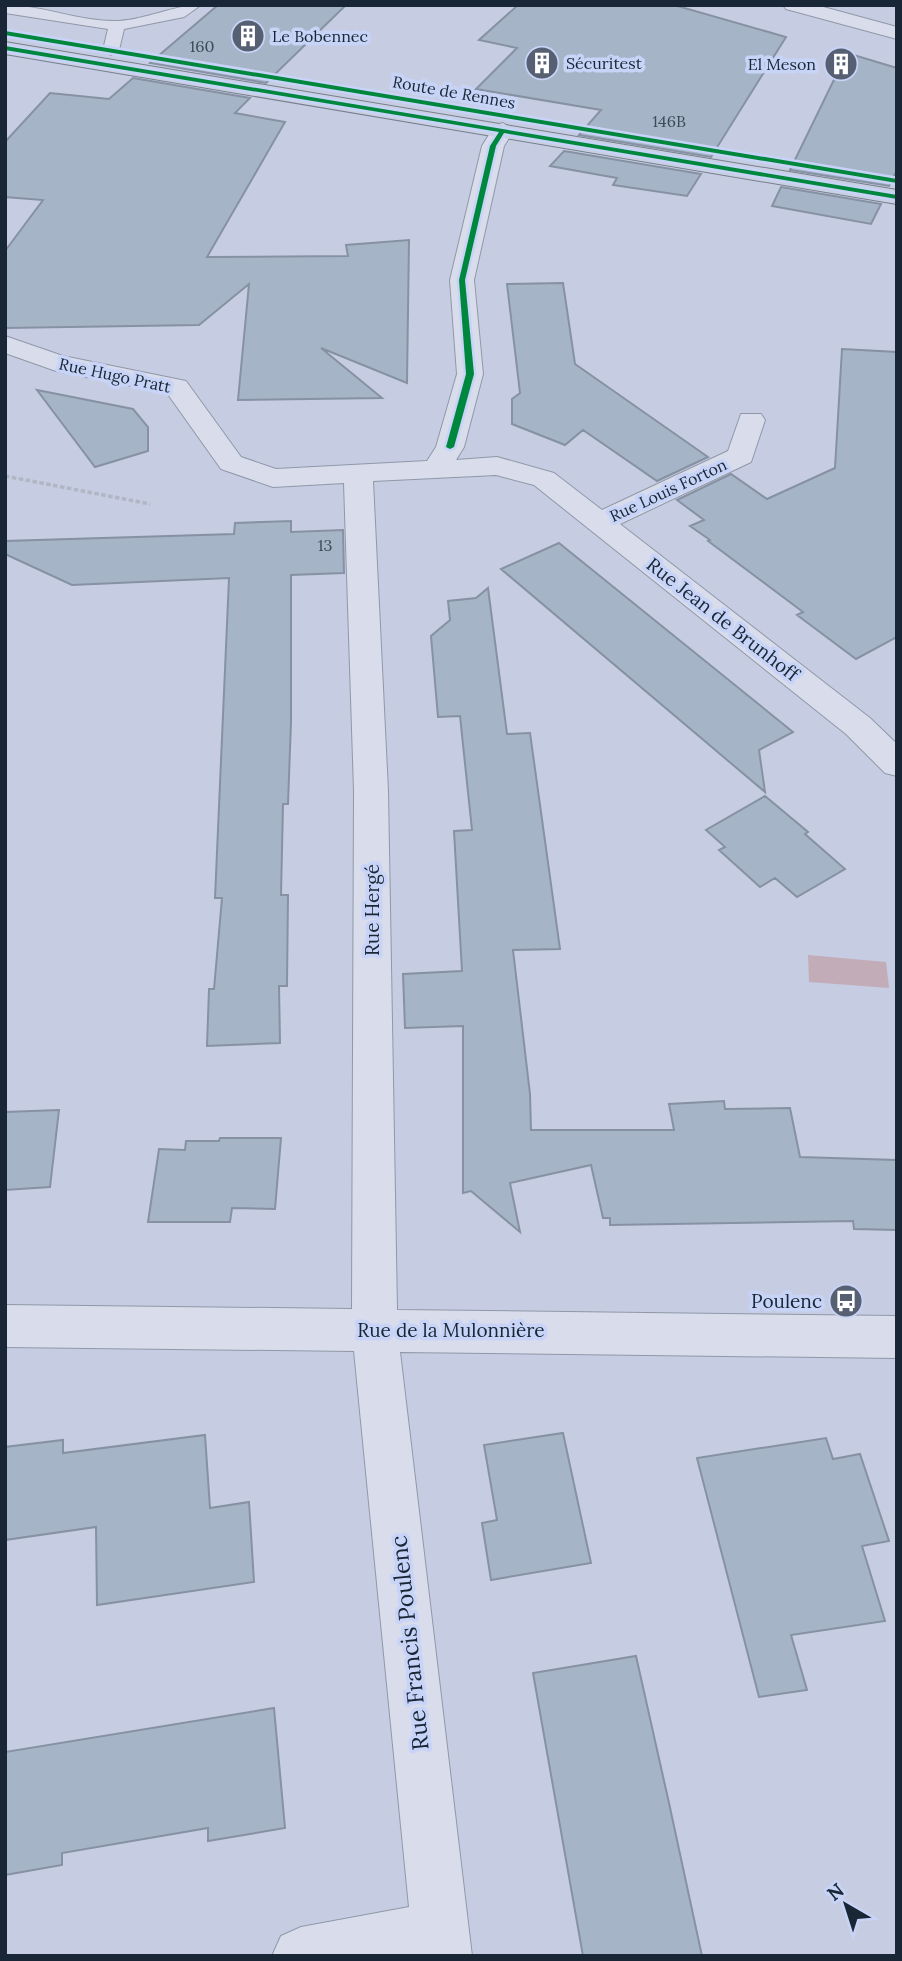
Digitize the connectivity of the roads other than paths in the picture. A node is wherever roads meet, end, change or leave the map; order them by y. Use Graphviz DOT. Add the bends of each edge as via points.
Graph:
graph roads {
  1 [pos="85,5"];
  2 [pos="194,5"];
  3 [pos="793,5"];
  4 [pos="5,8"];
  5 [pos="74,19"];
  6 [pos="117,26"];
  7 [pos="5,33"];
  8 [pos="897,33"];
  9 [pos="5,48"];
  10 [pos="111,50"];
  11 [pos="503,130"];
  12 [pos="897,181"];
  13 [pos="897,197"];
  14 [pos="5,344"];
  15 [pos="751,420"];
  16 [pos="443,458"];
  17 [pos="358,482"];
  18 [pos="599,522"];
  19 [pos="897,764"];
  20 [pos="5,1326"];
  21 [pos="375,1330"];
  22 [pos="897,1337"];
  23 [pos="442,1943"];
  24 [pos="301,1956"];
  1 -- 5 [label="lane"];
  2 -- 6 [label="lane" via="179,14"];
  3 -- 8 [label="street"];
  4 -- 5 [label="lane"];
  5 -- 6 [label="lane"];
  6 -- 10 [label="lane"];
  7 -- 10 [label="main road, Route de Rennes"];
  9 -- 11 [label="main road, Route de Rennes"];
  10 -- 12 [label="main road, Route de Rennes"];
  11 -- 13 [label="main road, Route de Rennes"];
  11 -- 16 [label="street" via="493,146 462,279 470,374"];
  14 -- 17 [label="street, Rue Hugo Pratt" via="57,363 176,387 231,463 273,478"];
  15 -- 18 [label="street, Rue Louis Forton" via="741,456"];
  16 -- 17 [label="street"];
  16 -- 18 [label="street, Rue Jean de Brunhoff" via="544,479"];
  17 -- 21 [label="street, Rue Hergé" via="371,791"];
  18 -- 19 [label="street, Rue Jean de Brunhoff" via="858,726"];
  20 -- 21 [label="street, Rue de la Mulonnière"];
  21 -- 22 [label="street, Rue de la Mulonnière"];
  21 -- 23 [label="street, Rue Francis Poulenc"];
  23 -- 24 [label="street"];
}
